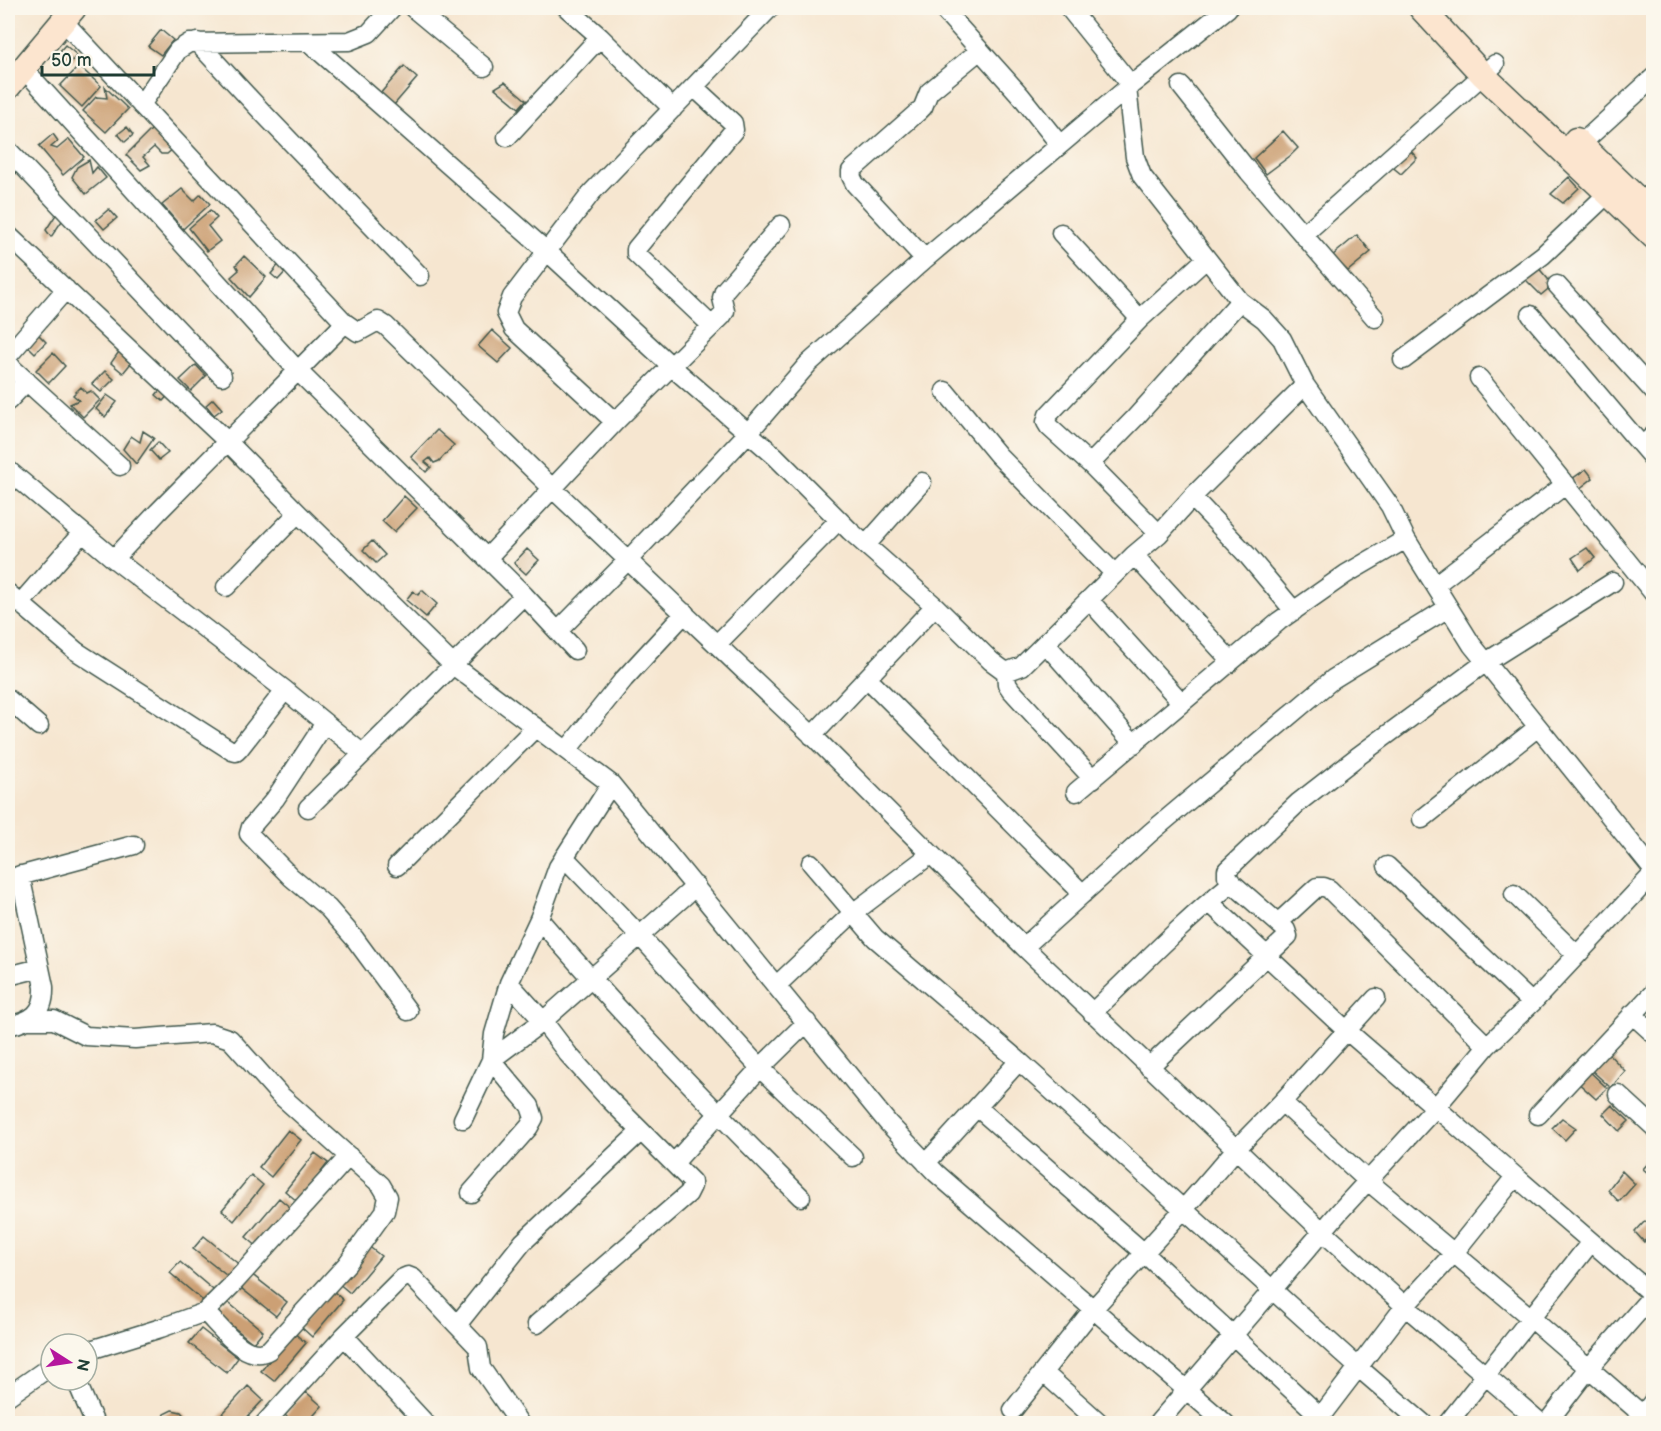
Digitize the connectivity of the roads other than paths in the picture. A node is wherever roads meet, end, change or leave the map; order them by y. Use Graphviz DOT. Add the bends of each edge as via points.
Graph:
graph roads {
  1 [pos="392,8"];
  2 [pos="413,8"];
  3 [pos="567,8"];
  4 [pos="770,8"];
  5 [pos="942,8"];
  6 [pos="1069,8"];
  7 [pos="1228,8"];
  8 [pos="1421,8"];
  9 [pos="1442,8"];
  10 [pos="67,13"];
  11 [pos="600,37"];
  12 [pos="197,42"];
  13 [pos="310,43"];
  14 [pos="979,51"];
  15 [pos="484,67"];
  16 [pos="24,69"];
  17 [pos="1489,69"];
  18 [pos="1653,77"];
  19 [pos="1181,86"];
  20 [pos="8,87"];
  21 [pos="694,87"];
  22 [pos="1129,87"];
  23 [pos="141,105"];
  24 [pos="673,110"];
  25 [pos="507,137"];
  26 [pos="1581,144"];
  27 [pos="1060,146"];
  28 [pos="8,150"];
  29 [pos="1614,188"];
  30 [pos="1649,218"];
  31 [pos="782,225"];
  32 [pos="1061,233"];
  33 [pos="8,235"];
  34 [pos="1302,235"];
  35 [pos="546,251"];
  36 [pos="926,259"];
  37 [pos="1206,259"];
  38 [pos="420,276"];
  39 [pos="1557,285"];
  40 [pos="66,289"];
  41 [pos="1240,301"];
  42 [pos="1532,315"];
  43 [pos="1375,318"];
  44 [pos="1140,319"];
  45 [pos="345,323"];
  46 [pos="712,326"];
  47 [pos="8,356"];
  48 [pos="1403,360"];
  49 [pos="8,362"];
  50 [pos="670,365"];
  51 [pos="298,371"];
  52 [pos="222,376"];
  53 [pos="1479,378"];
  54 [pos="27,381"];
  55 [pos="1305,385"];
  56 [pos="945,391"];
  57 [pos="1653,392"];
  58 [pos="8,401"];
  59 [pos="615,422"];
  60 [pos="748,432"];
  61 [pos="228,442"];
  62 [pos="1650,447"];
  63 [pos="1090,464"];
  64 [pos="120,466"];
  65 [pos="8,470"];
  66 [pos="922,482"];
  67 [pos="1566,484"];
  68 [pos="553,489"];
  69 [pos="1192,497"];
  70 [pos="298,513"];
  71 [pos="840,520"];
  72 [pos="82,533"];
  73 [pos="1159,534"];
  74 [pos="1406,539"];
  75 [pos="866,545"];
  76 [pos="1134,555"];
  77 [pos="487,558"];
  78 [pos="114,559"];
  79 [pos="629,560"];
  80 [pos="1114,574"];
  81 [pos="1613,582"];
  82 [pos="1435,585"];
  83 [pos="226,587"];
  84 [pos="1653,594"];
  85 [pos="524,595"];
  86 [pos="12,600"];
  87 [pos="1089,600"];
  88 [pos="935,606"];
  89 [pos="1448,608"];
  90 [pos="1294,611"];
  91 [pos="685,613"];
  92 [pos="558,631"];
  93 [pos="1045,643"];
  94 [pos="717,644"];
  95 [pos="575,650"];
  96 [pos="1231,661"];
  97 [pos="1486,662"];
  98 [pos="453,664"];
  99 [pos="1006,672"];
  100 [pos="867,678"];
  101 [pos="285,690"];
  102 [pos="8,699"];
  103 [pos="1182,703"];
  104 [pos="325,723"];
  105 [pos="39,726"];
  106 [pos="536,727"];
  107 [pos="1538,728"];
  108 [pos="812,736"];
  109 [pos="1134,744"];
  110 [pos="567,750"];
  111 [pos="363,754"];
  112 [pos="1093,779"];
  113 [pos="611,784"];
  114 [pos="1076,792"];
  115 [pos="308,808"];
  116 [pos="1422,819"];
  117 [pos="134,845"];
  118 [pos="931,854"];
  119 [pos="564,856"];
  120 [pos="811,863"];
  121 [pos="397,866"];
  122 [pos="1387,866"];
  123 [pos="1653,872"];
  124 [pos="14,877"];
  125 [pos="1232,883"];
  126 [pos="696,886"];
  127 [pos="1083,894"];
  128 [pos="1514,894"];
  129 [pos="1209,902"];
  130 [pos="853,913"];
  131 [pos="539,919"];
  132 [pos="1278,923"];
  133 [pos="640,936"];
  134 [pos="1024,946"];
  135 [pos="1577,955"];
  136 [pos="1268,956"];
  137 [pos="39,968"];
  138 [pos="8,976"];
  139 [pos="589,978"];
  140 [pos="509,983"];
  141 [pos="777,985"];
  142 [pos="1653,992"];
  143 [pos="1376,998"];
  144 [pos="1532,1003"];
  145 [pos="408,1011"];
  146 [pos="1092,1013"];
  147 [pos="1632,1014"];
  148 [pos="30,1020"];
  149 [pos="543,1021"];
  150 [pos="807,1022"];
  151 [pos="8,1026"];
  152 [pos="1346,1030"];
  153 [pos="1653,1034"];
  154 [pos="1487,1046"];
  155 [pos="491,1060"];
  156 [pos="1019,1061"];
  157 [pos="1149,1067"];
  158 [pos="760,1068"];
  159 [pos="1618,1094"];
  160 [pos="1282,1102"];
  161 [pos="977,1107"];
  162 [pos="1436,1107"];
  163 [pos="718,1114"];
  164 [pos="1538,1115"];
  165 [pos="463,1119"];
  166 [pos="1653,1126"];
  167 [pos="640,1132"];
  168 [pos="1236,1149"];
  169 [pos="349,1156"];
  170 [pos="853,1157"];
  171 [pos="674,1163"];
  172 [pos="926,1163"];
  173 [pos="1515,1177"];
  174 [pos="1368,1181"];
  175 [pos="471,1193"];
  176 [pos="801,1197"];
  177 [pos="1183,1210"];
  178 [pos="1323,1232"];
  179 [pos="1591,1242"];
  180 [pos="1143,1252"];
  181 [pos="1453,1254"];
  182 [pos="1272,1290"];
  183 [pos="1653,1295"];
  184 [pos="1405,1306"];
  185 [pos="1093,1309"];
  186 [pos="205,1311"];
  187 [pos="1531,1318"];
  188 [pos="537,1324"];
  189 [pos="457,1325"];
  190 [pos="1233,1335"];
  191 [pos="344,1336"];
  192 [pos="99,1347"];
  193 [pos="1359,1368"];
  194 [pos="1589,1368"];
  195 [pos="1043,1372"];
  196 [pos="39,1374"];
  197 [pos="1486,1375"];
  198 [pos="1186,1389"];
  199 [pos="81,1392"];
  200 [pos="8,1396"];
  201 [pos="1653,1400"];
  202 [pos="1013,1410"];
  203 [pos="1318,1420"];
  204 [pos="1643,1421"];
  205 [pos="95,1424"];
  206 [pos="264,1424"];
  207 [pos="426,1424"];
  208 [pos="520,1424"];
  209 [pos="1101,1424"];
  210 [pos="1157,1424"];
  211 [pos="1226,1424"];
  212 [pos="1424,1424"];
  213 [pos="1448,1424"];
  214 [pos="1544,1424"];
  1 -- 13 [label="street" via="361,38"];
  2 -- 15 [label="street"];
  3 -- 11 [label="street"];
  4 -- 21 [label="street"];
  5 -- 14 [label="street"];
  6 -- 22 [label="street"];
  7 -- 22 [label="street"];
  8 -- 17 [label="street"];
  9 -- 17 [label="street"];
  10 -- 16 [label="street"];
  10 -- 23 [label="street"];
  11 -- 24 [label="street"];
  11 -- 25 [label="street"];
  12 -- 13 [label="street"];
  12 -- 23 [label="street" via="178,50"];
  12 -- 38 [label="street"];
  13 -- 35 [label="street"];
  14 -- 27 [label="street"];
  14 -- 36 [label="street" via="928,92 923,107 851,171 855,184"];
  16 -- 20 [label="street"];
  16 -- 51 [label="street"];
  17 -- 26 [label="street"];
  17 -- 29 [label="street" via="1570,156"];
  17 -- 34 [label="street"];
  18 -- 26 [label="street"];
  19 -- 34 [label="street"];
  21 -- 24 [label="street"];
  21 -- 46 [label="street" via="730,120 734,130 636,249 636,254"];
  22 -- 27 [label="street"];
  22 -- 37 [label="street" via="1138,169"];
  23 -- 45 [label="street"];
  24 -- 35 [label="street" via="592,192"];
  26 -- 29 [label="street"];
  27 -- 36 [label="street"];
  28 -- 52 [label="street"];
  29 -- 30 [label="street"];
  29 -- 48 [label="street" via="1543,255"];
  31 -- 46 [label="street" via="724,291 725,311"];
  32 -- 44 [label="street"];
  33 -- 40 [label="street"];
  34 -- 43 [label="street"];
  35 -- 50 [label="street"];
  35 -- 59 [label="street" via="512,297 506,313 508,321"];
  36 -- 60 [label="street" via="808,364"];
  37 -- 41 [label="street"];
  37 -- 44 [label="street"];
  39 -- 57 [label="street"];
  40 -- 47 [label="street"];
  40 -- 61 [label="street"];
  41 -- 55 [label="street" via="1273,328"];
  41 -- 63 [label="street"];
  42 -- 62 [label="street"];
  44 -- 63 [label="street" via="1047,418 1049,427"];
  45 -- 51 [label="street"];
  45 -- 68 [label="street" via="358,332 374,322 382,323"];
  46 -- 50 [label="street"];
  49 -- 54 [label="street"];
  50 -- 59 [label="street"];
  50 -- 60 [label="street"];
  51 -- 61 [label="street"];
  51 -- 77 [label="street"];
  53 -- 67 [label="street"];
  54 -- 58 [label="street"];
  54 -- 64 [label="street"];
  55 -- 69 [label="street"];
  55 -- 74 [label="street" via="1390,506"];
  56 -- 80 [label="street" via="998,455"];
  59 -- 68 [label="street"];
  60 -- 71 [label="street"];
  60 -- 79 [label="street"];
  61 -- 70 [label="street"];
  61 -- 78 [label="street"];
  63 -- 73 [label="street"];
  65 -- 72 [label="street"];
  66 -- 75 [label="street"];
  67 -- 82 [label="street"];
  67 -- 84 [label="street"];
  68 -- 77 [label="street"];
  68 -- 79 [label="street"];
  69 -- 73 [label="street"];
  69 -- 90 [label="street"];
  70 -- 83 [label="street"];
  70 -- 98 [label="street"];
  71 -- 75 [label="street"];
  71 -- 94 [label="street"];
  72 -- 78 [label="street"];
  72 -- 86 [label="street"];
  73 -- 76 [label="street"];
  74 -- 82 [label="street"];
  74 -- 90 [label="street" via="1346,574"];
  75 -- 88 [label="street"];
  76 -- 80 [label="street"];
  76 -- 96 [label="street"];
  77 -- 85 [label="street"];
  78 -- 101 [label="street"];
  79 -- 91 [label="street"];
  79 -- 92 [label="street"];
  80 -- 87 [label="street"];
  81 -- 97 [label="street"];
  82 -- 89 [label="street"];
  85 -- 92 [label="street"];
  85 -- 98 [label="street"];
  86 -- 101 [label="street" via="76,651 232,751 239,749"];
  87 -- 93 [label="street"];
  87 -- 103 [label="street"];
  88 -- 99 [label="street"];
  88 -- 100 [label="street"];
  89 -- 97 [label="street"];
  89 -- 127 [label="street" via="1333,680"];
  90 -- 96 [label="street"];
  91 -- 94 [label="street"];
  91 -- 110 [label="street" via="624,679"];
  92 -- 95 [label="street"];
  93 -- 99 [label="street" via="1022,666"];
  93 -- 109 [label="street"];
  94 -- 108 [label="street"];
  96 -- 103 [label="street"];
  97 -- 107 [label="street"];
  97 -- 125 [label="street" via="1299,802 1227,870"];
  98 -- 106 [label="street"];
  98 -- 111 [label="street"];
  99 -- 112 [label="street" via="1011,690"];
  100 -- 108 [label="street"];
  100 -- 127 [label="street"];
  101 -- 104 [label="street"];
  102 -- 105 [label="street"];
  103 -- 109 [label="street"];
  104 -- 111 [label="street"];
  104 -- 145 [label="street" via="249,834 333,914"];
  106 -- 110 [label="street"];
  106 -- 121 [label="street"];
  107 -- 116 [label="street"];
  107 -- 123 [label="street"];
  108 -- 118 [label="street"];
  109 -- 112 [label="street"];
  110 -- 113 [label="street"];
  111 -- 115 [label="street"];
  112 -- 114 [label="street"];
  113 -- 119 [label="street"];
  113 -- 126 [label="street"];
  117 -- 124 [label="street"];
  118 -- 130 [label="street"];
  118 -- 134 [label="street"];
  119 -- 131 [label="street"];
  119 -- 133 [label="street"];
  120 -- 130 [label="street"];
  122 -- 144 [label="street"];
  123 -- 135 [label="street"];
  124 -- 137 [label="street"];
  125 -- 129 [label="street"];
  125 -- 132 [label="street"];
  126 -- 133 [label="street"];
  126 -- 141 [label="street"];
  127 -- 134 [label="street"];
  128 -- 135 [label="street"];
  129 -- 136 [label="street"];
  129 -- 146 [label="street"];
  130 -- 141 [label="street"];
  130 -- 156 [label="street" via="876,938"];
  131 -- 139 [label="street"];
  131 -- 140 [label="street"];
  132 -- 136 [label="street" via="1288,936"];
  132 -- 154 [label="street" via="1317,887 1324,886"];
  133 -- 139 [label="street"];
  133 -- 158 [label="street"];
  134 -- 146 [label="street"];
  135 -- 144 [label="street"];
  136 -- 152 [label="street"];
  136 -- 157 [label="street"];
  137 -- 138 [label="street"];
  137 -- 148 [label="street" via="44,998"];
  139 -- 149 [label="street"];
  139 -- 163 [label="street"];
  140 -- 149 [label="street"];
  140 -- 155 [label="street"];
  141 -- 150 [label="street"];
  142 -- 147 [label="street"];
  143 -- 152 [label="street"];
  144 -- 154 [label="street"];
  146 -- 157 [label="street"];
  147 -- 153 [label="street"];
  147 -- 164 [label="street"];
  148 -- 151 [label="street"];
  148 -- 169 [label="street" via="54,1020 86,1036 135,1039 222,1035 235,1043 279,1094"];
  149 -- 155 [label="street"];
  149 -- 167 [label="street"];
  150 -- 158 [label="street"];
  150 -- 172 [label="street" via="888,1123"];
  152 -- 160 [label="street"];
  152 -- 162 [label="street"];
  154 -- 162 [label="street"];
  155 -- 165 [label="street"];
  155 -- 175 [label="street" via="530,1106 534,1118"];
  156 -- 161 [label="street"];
  156 -- 177 [label="street"];
  157 -- 168 [label="street"];
  158 -- 163 [label="street"];
  158 -- 170 [label="street"];
  159 -- 166 [label="street"];
  160 -- 168 [label="street"];
  160 -- 174 [label="street"];
  161 -- 172 [label="street"];
  161 -- 180 [label="street"];
  162 -- 173 [label="street"];
  162 -- 174 [label="street"];
  163 -- 171 [label="street"];
  163 -- 176 [label="street"];
  167 -- 171 [label="street"];
  167 -- 189 [label="street" via="523,1242"];
  168 -- 177 [label="street"];
  168 -- 178 [label="street"];
  169 -- 186 [label="street"];
  169 -- 186 [label="street" via="381,1185 388,1205 347,1264 269,1350 254,1354 241,1347"];
  171 -- 188 [label="street" via="692,1182 688,1194"];
  172 -- 185 [label="street"];
  173 -- 179 [label="street"];
  173 -- 181 [label="street"];
  174 -- 178 [label="street"];
  174 -- 181 [label="street"];
  177 -- 180 [label="street"];
  177 -- 182 [label="street"];
  178 -- 182 [label="street"];
  178 -- 184 [label="street"];
  179 -- 183 [label="street"];
  179 -- 187 [label="street"];
  180 -- 185 [label="street"];
  180 -- 190 [label="street"];
  181 -- 184 [label="street"];
  181 -- 187 [label="street"];
  182 -- 190 [label="street"];
  182 -- 193 [label="street"];
  183 -- 194 [label="street"];
  184 -- 193 [label="street"];
  184 -- 197 [label="street"];
  185 -- 195 [label="street"];
  185 -- 198 [label="street"];
  186 -- 192 [label="street"];
  187 -- 194 [label="street"];
  187 -- 197 [label="street"];
  189 -- 191 [label="street" via="407,1276"];
  189 -- 208 [label="street" via="478,1347 481,1368"];
  190 -- 198 [label="street"];
  190 -- 203 [label="street"];
  191 -- 206 [label="street"];
  191 -- 207 [label="street"];
  193 -- 203 [label="street"];
  193 -- 212 [label="street"];
  194 -- 204 [label="street"];
  194 -- 214 [label="street"];
  195 -- 202 [label="street"];
  195 -- 209 [label="street"];
  196 -- 200 [label="street"];
  197 -- 213 [label="street"];
  197 -- 214 [label="street"];
  198 -- 210 [label="street"];
  198 -- 211 [label="street"];
  199 -- 205 [label="street"];
  201 -- 204 [label="street"];
}
